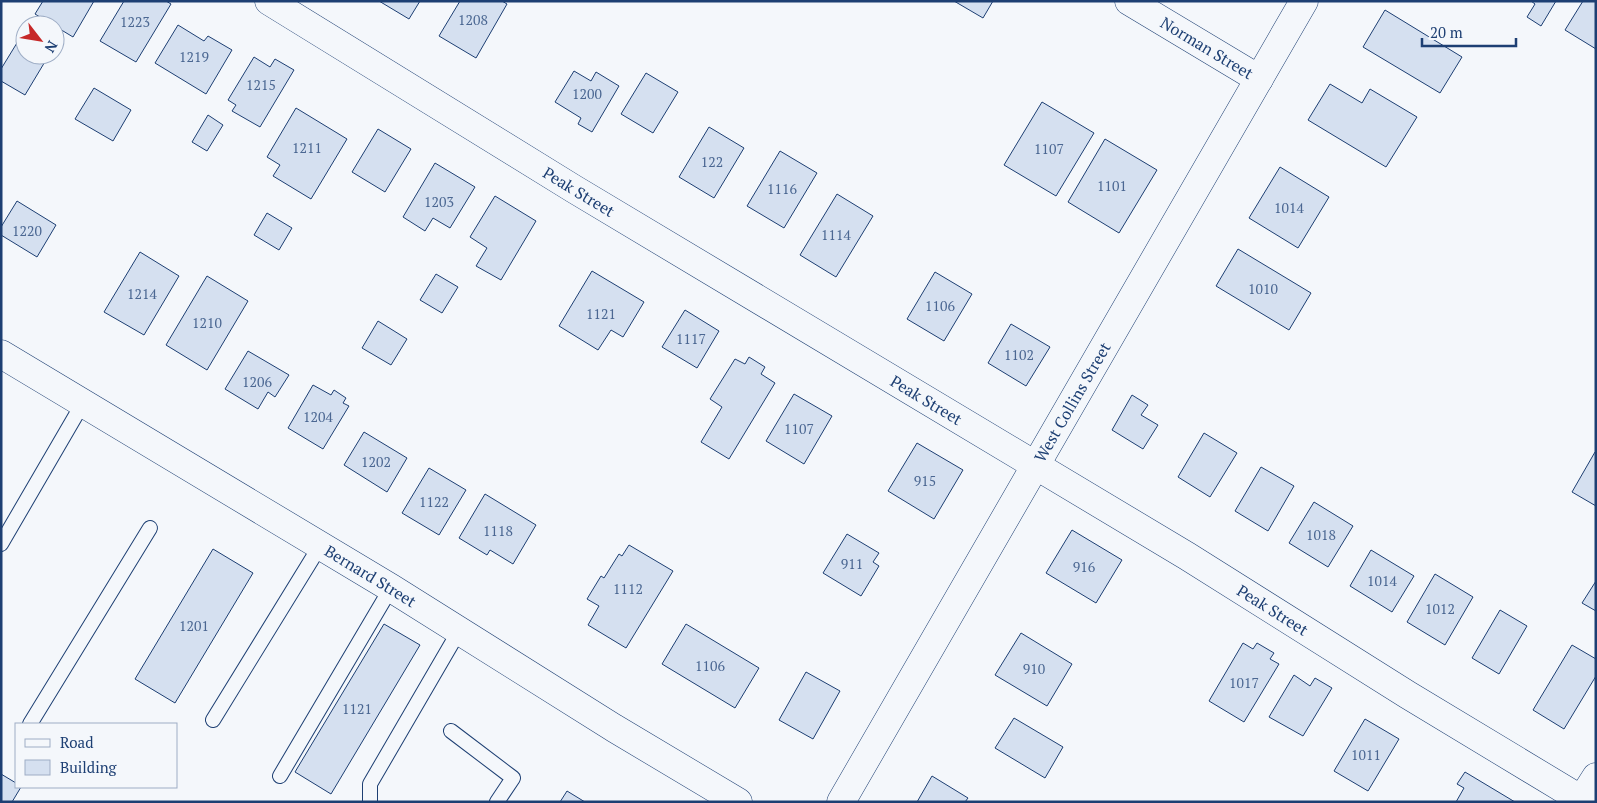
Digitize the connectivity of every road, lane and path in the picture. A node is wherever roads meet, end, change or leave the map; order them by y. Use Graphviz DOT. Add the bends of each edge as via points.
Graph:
graph roads {
  1 [pos="269,1"];
  2 [pos="1128,1"];
  3 [pos="1304,1"];
  4 [pos="1259,79"];
  5 [pos="1,354"];
  6 [pos="83,403"];
  7 [pos="1035,466"];
  8 [pos="150,528"];
  9 [pos="1,544"];
  10 [pos="320,546"];
  11 [pos="391,588"];
  12 [pos="459,631"];
  13 [pos="213,720"];
  14 [pos="31,723"];
  15 [pos="451,731"];
  16 [pos="280,776"];
  17 [pos="1596,777"];
  18 [pos="1582,801"];
  19 [pos="370,802"];
  20 [pos="497,802"];
  21 [pos="738,802"];
  22 [pos="841,802"];
  1 -- 7 [label="street, Peak Street"];
  2 -- 4 [label="street, Norman Street"];
  3 -- 4 [label="street, West Collins Street"];
  4 -- 7 [label="street, West Collins Street"];
  5 -- 6 [label="street, Bernard Street"];
  6 -- 9 [label="lane"];
  6 -- 10 [label="street, Bernard Street"];
  7 -- 18 [label="street, Peak Street" via="1187,556"];
  7 -- 22 [label="street, West Collins Street"];
  8 -- 14 [label="lane"];
  10 -- 11 [label="street, Bernard Street"];
  10 -- 13 [label="lane"];
  11 -- 12 [label="street, Bernard Street"];
  11 -- 16 [label="lane"];
  12 -- 19 [label="lane" via="370,784"];
  12 -- 21 [label="street, Bernard Street"];
  15 -- 20 [label="lane" via="513,778"];
  17 -- 18 [label="street"];
}
